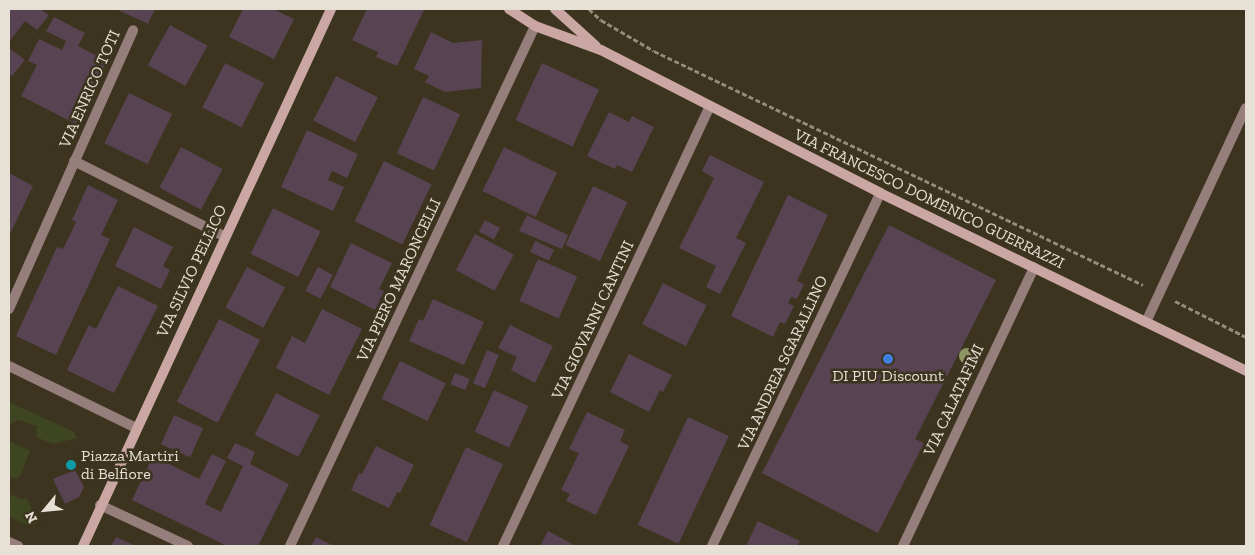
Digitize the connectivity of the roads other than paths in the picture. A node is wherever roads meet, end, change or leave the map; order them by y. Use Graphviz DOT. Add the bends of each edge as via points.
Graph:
graph roads {
  1 [pos="331,9"];
  2 [pos="509,9"];
  3 [pos="555,9"];
  4 [pos="535,26"];
  5 [pos="133,30"];
  6 [pos="601,50"];
  7 [pos="710,107"];
  8 [pos="1246,108"];
  9 [pos="74,161"];
  10 [pos="880,193"];
  11 [pos="224,236"];
  12 [pos="1034,267"];
  13 [pos="9,309"];
  14 [pos="1146,322"];
  15 [pos="9,366"];
  16 [pos="1246,372"];
  17 [pos="136,428"];
  18 [pos="100,506"];
  19 [pos="9,542"];
  20 [pos="18,546"];
  21 [pos="83,546"];
  22 [pos="188,546"];
  23 [pos="290,546"];
  24 [pos="503,546"];
  25 [pos="712,546"];
  26 [pos="903,546"];
  1 -- 11 [label="street, VIA SILVIO PELLICO"];
  2 -- 4 [label="street, VIA FRANCESCO DOMENICO GUERRAZZI"];
  3 -- 6 [label="street, VIA FRANCESCO DOMENICO GUERRAZZI"];
  4 -- 6 [label="street, VIA FRANCESCO DOMENICO GUERRAZZI"];
  4 -- 23 [label="street, VIA PIERO MARONCELLI"];
  5 -- 9 [label="street, VIA ENRICO TOTI"];
  6 -- 7 [label="street, VIA FRANCESCO DOMENICO GUERRAZZI"];
  7 -- 10 [label="street, VIA FRANCESCO DOMENICO GUERRAZZI"];
  7 -- 24 [label="street, VIA GIOVANNI CANTINI"];
  8 -- 14 [label="street"];
  9 -- 11 [label="street, VIA ENRICO TOTI"];
  9 -- 13 [label="street, VIA ENRICO TOTI"];
  10 -- 12 [label="street, VIA FRANCESCO DOMENICO GUERRAZZI"];
  10 -- 25 [label="street, VIA ANDREA SGARALLINO"];
  11 -- 17 [label="street, VIA SILVIO PELLICO"];
  12 -- 14 [label="street, VIA FRANCESCO DOMENICO GUERRAZZI"];
  12 -- 26 [label="street, VIA CALATAFIMI"];
  14 -- 16 [label="street, VIA FRANCESCO DOMENICO GUERRAZZI"];
  15 -- 17 [label="street"];
  17 -- 18 [label="street, VIA SILVIO PELLICO"];
  18 -- 21 [label="street, VIA SILVIO PELLICO"];
  18 -- 22 [label="street"];
  19 -- 20 [label="street"];
}
